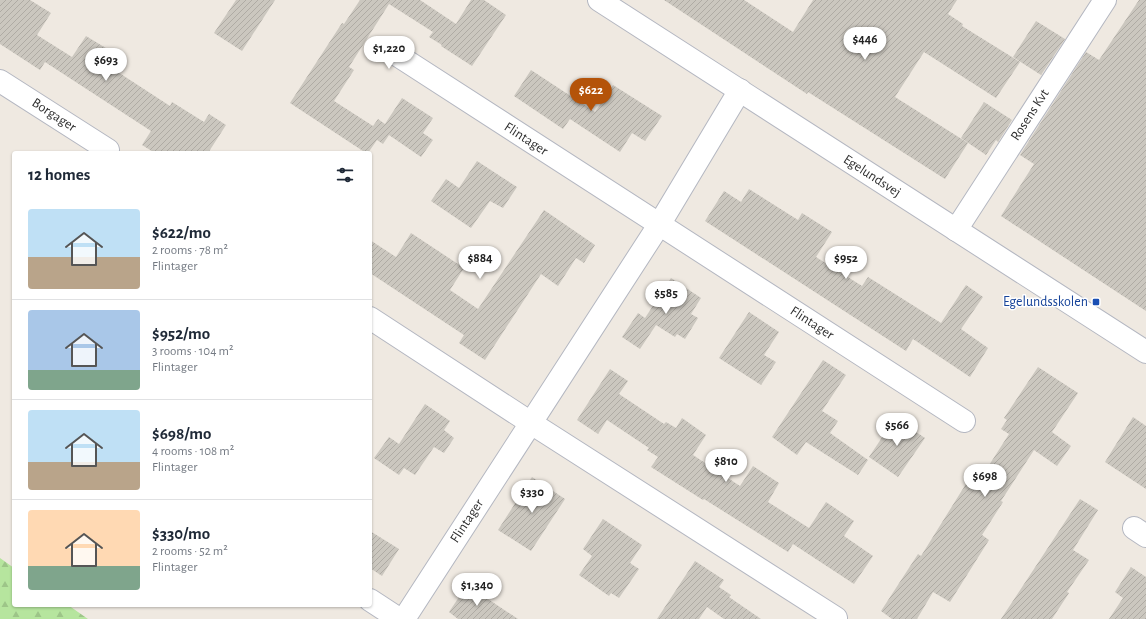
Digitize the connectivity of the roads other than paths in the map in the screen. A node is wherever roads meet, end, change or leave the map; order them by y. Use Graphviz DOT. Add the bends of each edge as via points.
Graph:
graph roads {
  1 [pos="1105,0"];
  2 [pos="605,2"];
  3 [pos="394,53"];
  4 [pos="0,81"];
  5 [pos="740,90"];
  6 [pos="108,150"];
  7 [pos="659,225"];
  8 [pos="956,230"];
  9 [pos="372,319"];
  10 [pos="1146,352"];
  11 [pos="964,421"];
  12 [pos="531,423"];
  13 [pos="372,601"];
  14 [pos="836,618"];
  15 [pos="399,619"];
  16 [pos="404,619"];
  1 -- 8 [label="street, Rosens Kvt"];
  2 -- 5 [label="street, Egelundsvej"];
  3 -- 7 [label="street, Flintager"];
  4 -- 6 [label="street, Borgager"];
  5 -- 7 [label="street, Flintager"];
  5 -- 8 [label="street, Egelundsvej"];
  7 -- 11 [label="street, Flintager"];
  7 -- 12 [label="street, Flintager"];
  8 -- 10 [label="street, Egelundsvej"];
  9 -- 12 [label="street"];
  12 -- 14 [label="street"];
  12 -- 16 [label="street, Flintager"];
  13 -- 15 [label="street"];
}
